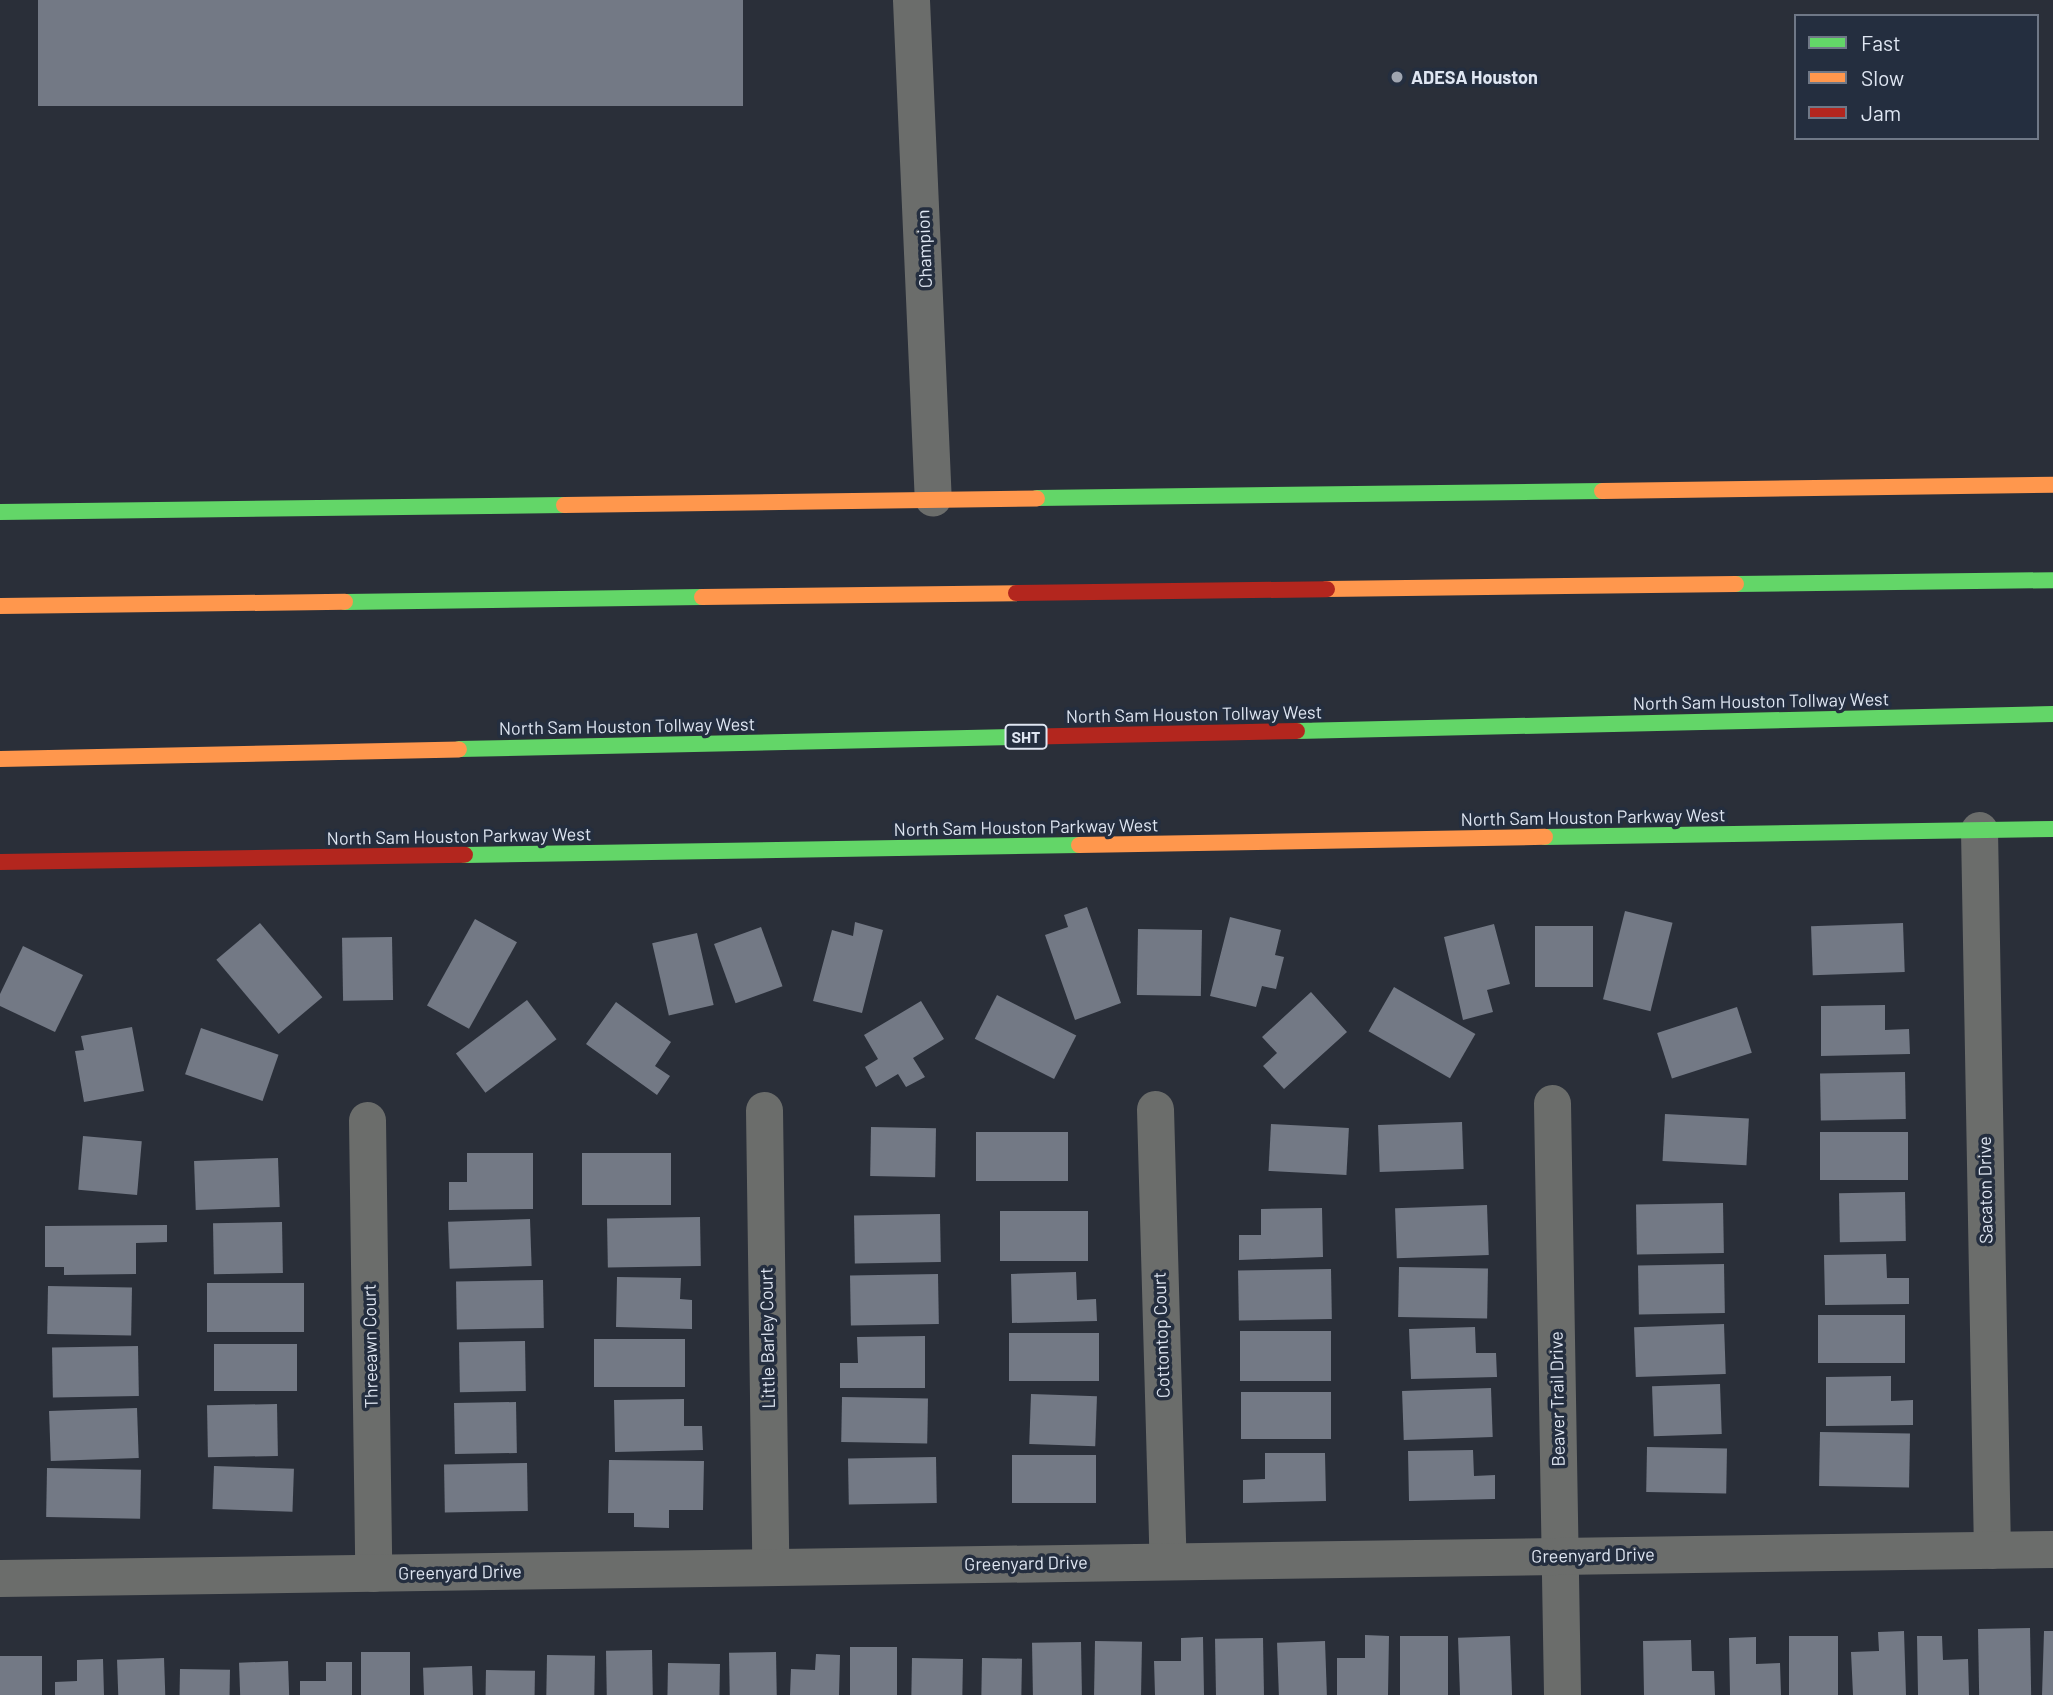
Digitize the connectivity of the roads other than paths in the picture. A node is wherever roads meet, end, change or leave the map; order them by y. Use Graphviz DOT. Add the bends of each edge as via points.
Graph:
graph roads {
  1 [pos="911,0"];
  2 [pos="2053,485"];
  3 [pos="933,498"];
  4 [pos="0,512"];
  5 [pos="2053,580"];
  6 [pos="0,606"];
  7 [pos="2053,714"];
  8 [pos="0,759"];
  9 [pos="1979,830"];
  10 [pos="2053,830"];
  11 [pos="0,862"];
  12 [pos="1552,1103"];
  13 [pos="1155,1109"];
  14 [pos="764,1110"];
  15 [pos="367,1120"];
  16 [pos="2053,1549"];
  17 [pos="1992,1550"];
  18 [pos="1560,1556"];
  19 [pos="1168,1561"];
  20 [pos="769,1567"];
  21 [pos="373,1573"];
  22 [pos="0,1578"];
  23 [pos="1562,1695"];
  1 -- 3 [label="street, Champion"];
  2 -- 3 [label="main road"];
  3 -- 4 [label="main road"];
  5 -- 6 [label="main road"];
  7 -- 8 [label="main road, North Sam Houston Tollway West / SHT"];
  9 -- 10 [label="main road, North Sam Houston Parkway West"];
  9 -- 11 [label="main road, North Sam Houston Parkway West"];
  9 -- 17 [label="street, Sacaton Drive"];
  12 -- 18 [label="street, Beaver Trail Drive"];
  13 -- 19 [label="street, Cottontop Court"];
  14 -- 20 [label="street, Little Barley Court"];
  15 -- 21 [label="street, Threeawn Court"];
  16 -- 17 [label="street, Greenyard Drive"];
  17 -- 18 [label="street, Greenyard Drive"];
  18 -- 19 [label="street, Greenyard Drive"];
  18 -- 23 [label="street, Beaver Trail Drive"];
  19 -- 20 [label="street, Greenyard Drive"];
  20 -- 21 [label="street, Greenyard Drive"];
  21 -- 22 [label="street, Greenyard Drive"];
}
